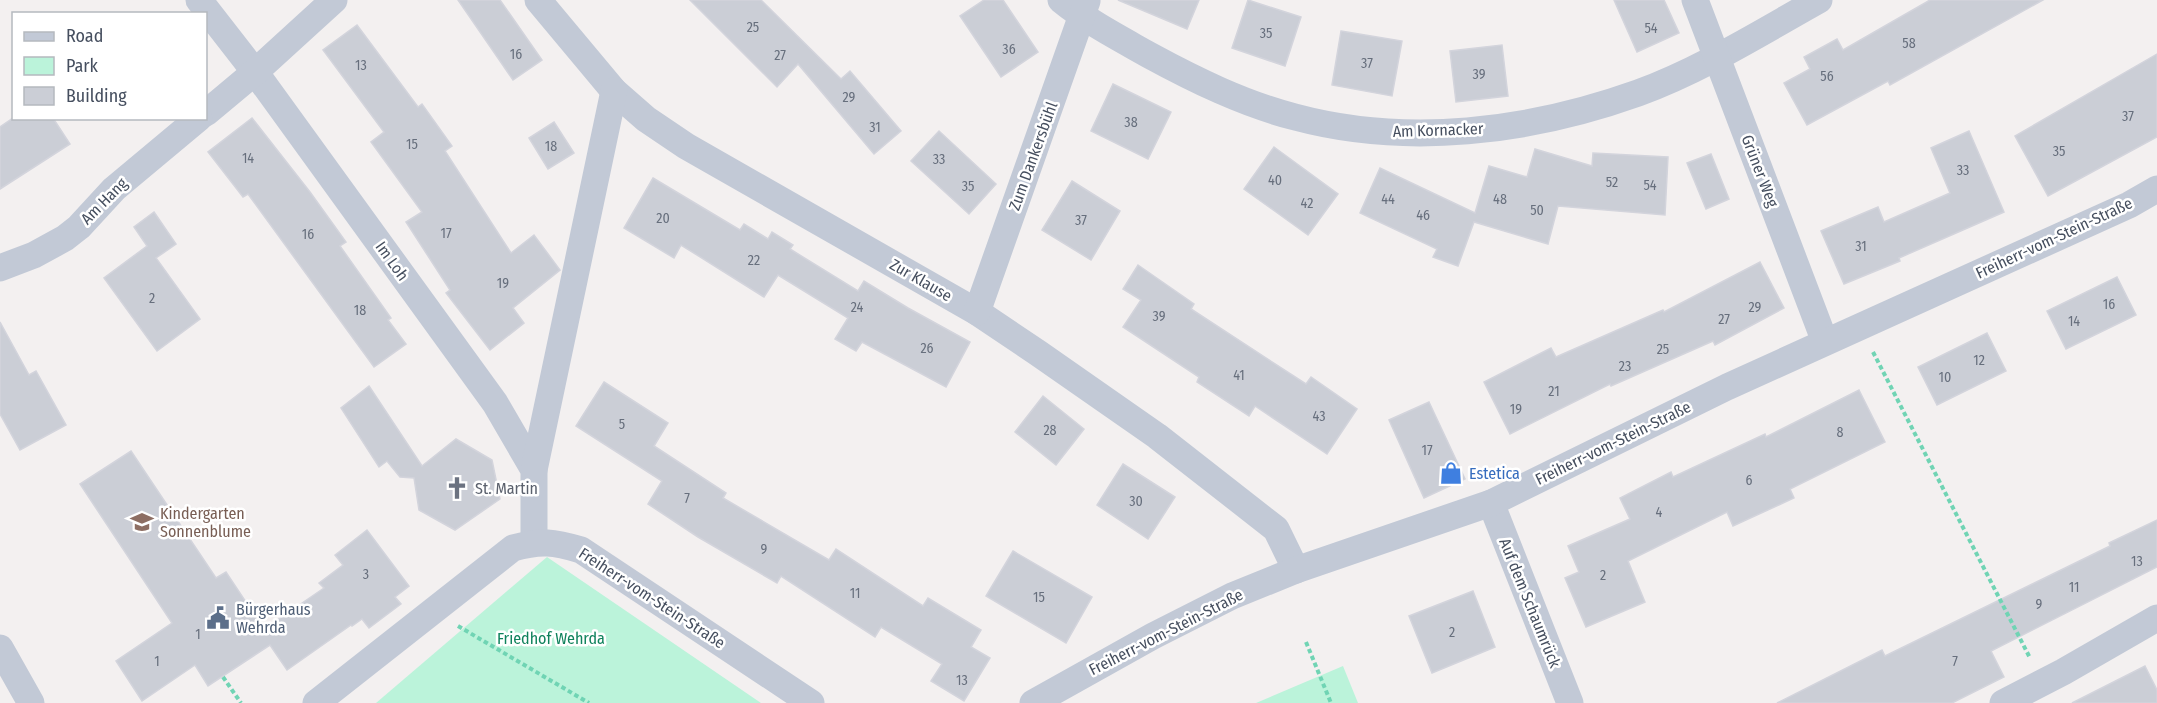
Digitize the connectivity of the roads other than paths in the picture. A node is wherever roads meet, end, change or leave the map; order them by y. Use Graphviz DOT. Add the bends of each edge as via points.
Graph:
graph roads {
  1 [pos="199,0"];
  2 [pos="334,0"];
  3 [pos="538,0"];
  4 [pos="1061,0"];
  5 [pos="1695,0"];
  6 [pos="1819,0"];
  7 [pos="1084,9"];
  8 [pos="1717,57"];
  9 [pos="255,72"];
  10 [pos="614,91"];
  11 [pos="207,112"];
  12 [pos="197,120"];
  13 [pos="2157,189"];
  14 [pos="0,268"];
  15 [pos="977,312"];
  16 [pos="1825,342"];
  17 [pos="534,470"];
  18 [pos="1491,503"];
  19 [pos="534,542"];
  20 [pos="1296,570"];
  21 [pos="2157,618"];
  22 [pos="0,648"];
  23 [pos="31,703"];
  24 [pos="316,703"];
  25 [pos="811,703"];
  26 [pos="1033,703"];
  27 [pos="1570,703"];
  28 [pos="2003,703"];
  1 -- 9 [label="street, Im Loh"];
  2 -- 9 [label="street"];
  3 -- 10 [label="street, Zur Klause"];
  4 -- 7 [label="street, Am Kornacker"];
  5 -- 8 [label="street, Grüner Weg"];
  6 -- 8 [label="street, Am Kornacker"];
  7 -- 8 [label="street, Am Kornacker" via="1175,69 1244,101 1348,128 1394,132 1516,126 1580,112 1640,92"];
  7 -- 15 [label="street, Zum Dankersbühl"];
  8 -- 16 [label="street, Grüner Weg"];
  9 -- 11 [label="street"];
  9 -- 17 [label="street, Im Loh" via="495,403"];
  10 -- 15 [label="street, Zur Klause" via="686,146"];
  10 -- 17 [label="street"];
  12 -- 14 [label="street, Am Hang" via="114,189 65,238"];
  13 -- 16 [label="street, Freiherr-vom-Stein-Straße"];
  15 -- 20 [label="street, Zur Klause" via="1157,436 1276,529"];
  16 -- 18 [label="street, Freiherr-vom-Stein-Straße"];
  17 -- 19 [label="street"];
  18 -- 20 [label="street, Freiherr-vom-Stein-Straße"];
  18 -- 27 [label="street, Auf dem Schaumrück"];
  19 -- 24 [label="street, Freiherr-vom-Stein-Straße" via="513,548"];
  19 -- 25 [label="street, Freiherr-vom-Stein-Straße" via="554,542 581,550"];
  20 -- 26 [label="street, Freiherr-vom-Stein-Straße" via="1186,619"];
  21 -- 28 [label="street"];
  22 -- 23 [label="street"];
}
